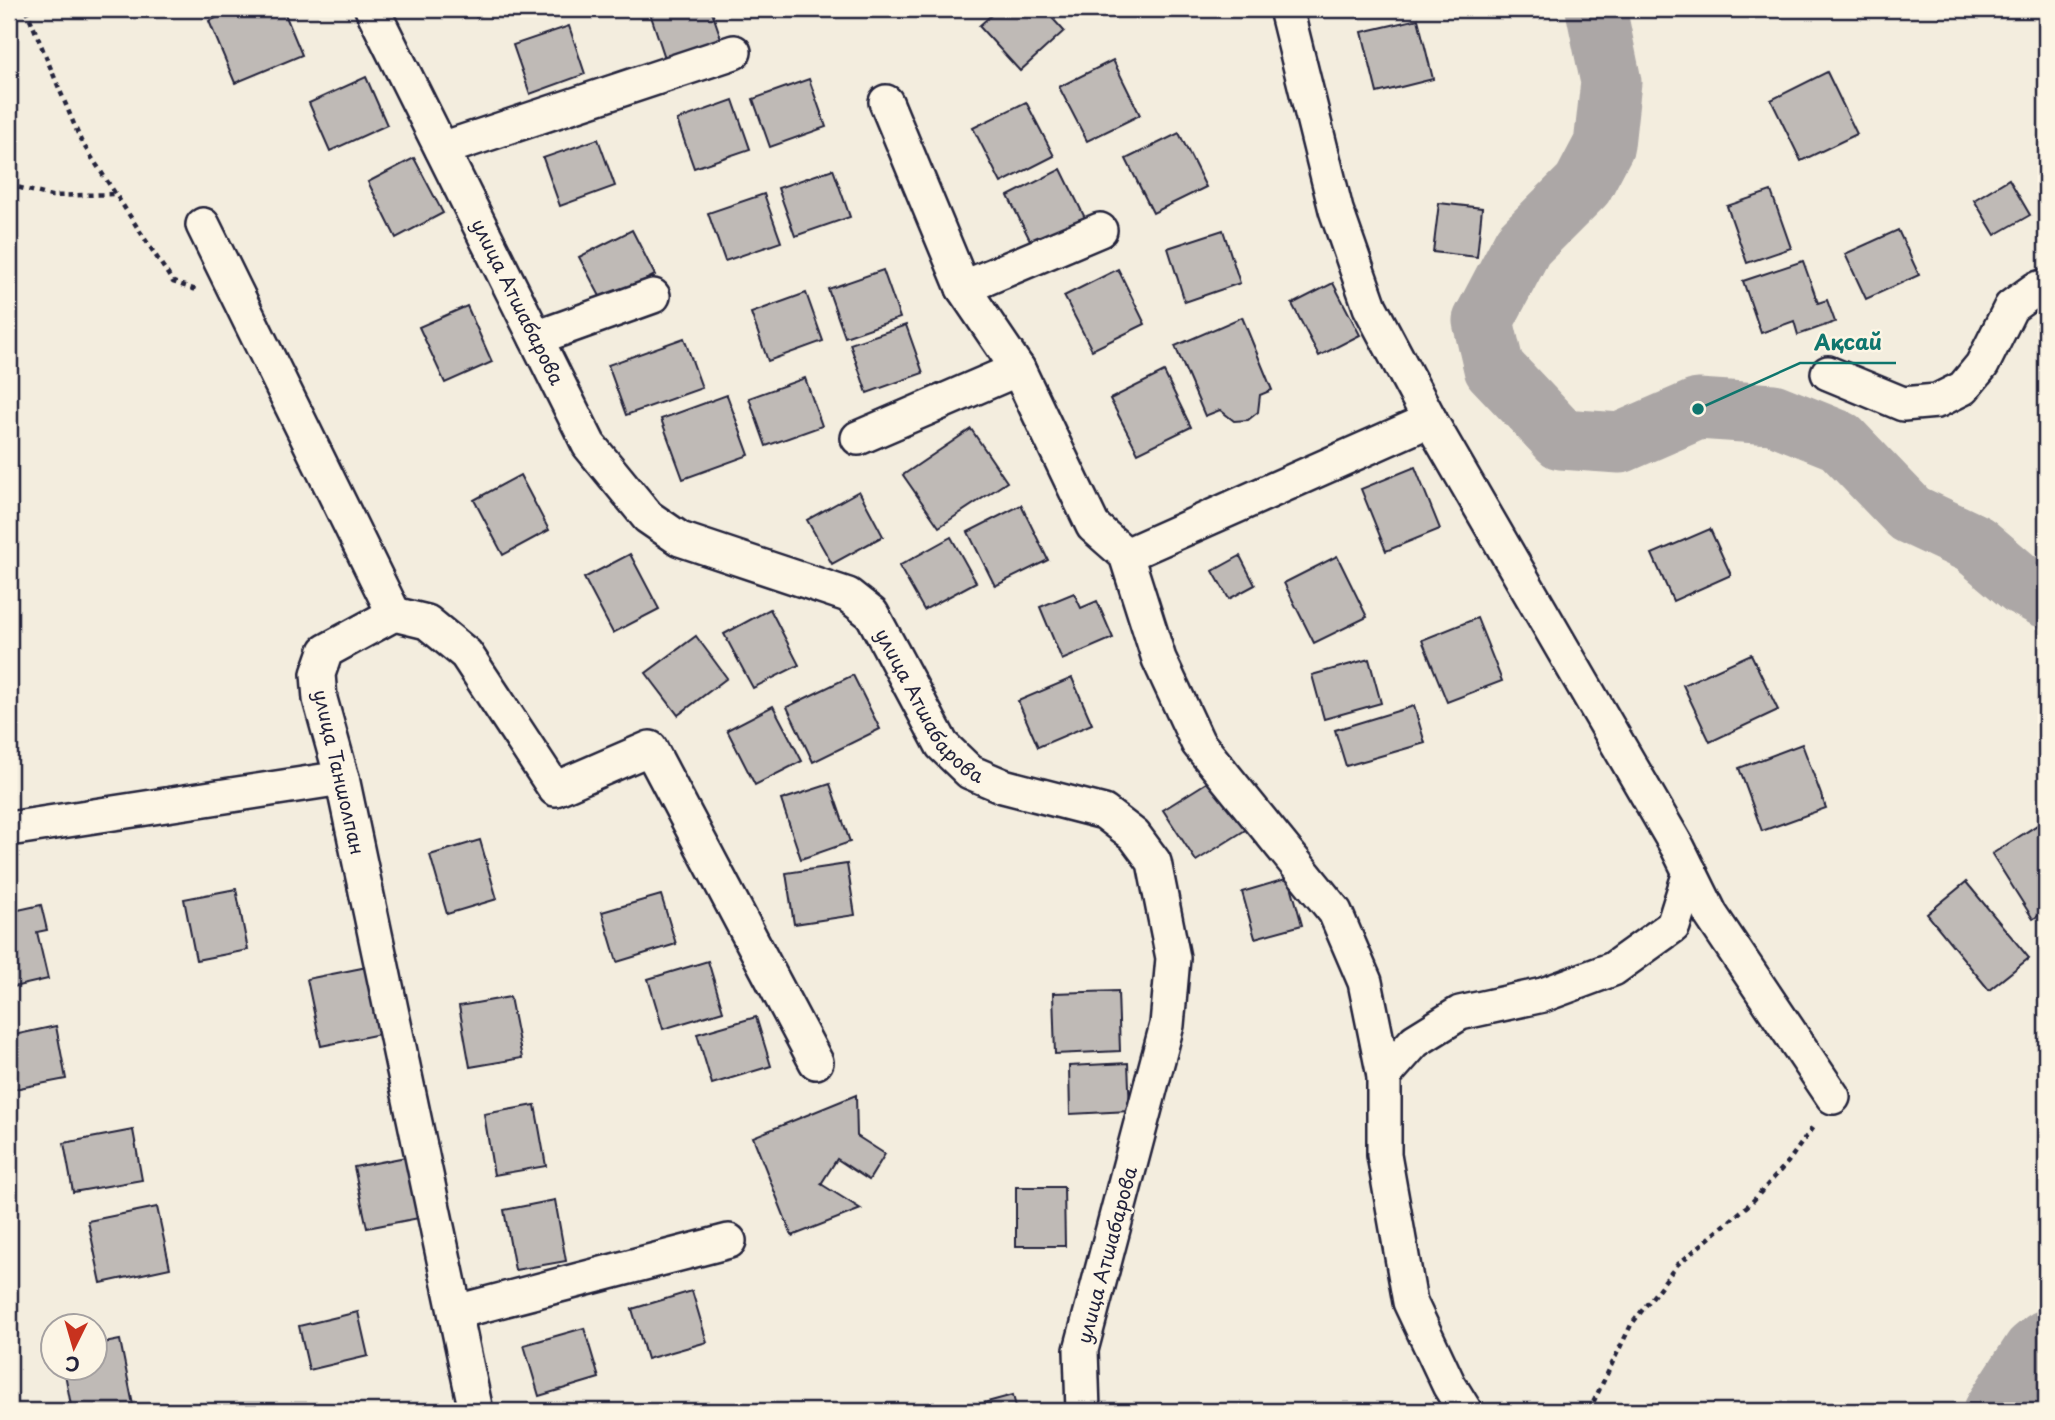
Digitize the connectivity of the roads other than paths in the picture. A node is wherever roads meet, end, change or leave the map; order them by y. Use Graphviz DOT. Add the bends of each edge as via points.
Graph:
graph roads {
  1 [pos="372,9"];
  2 [pos="1286,9"];
  3 [pos="734,52"];
  4 [pos="886,102"];
  5 [pos="442,149"];
  6 [pos="203,225"];
  7 [pos="1100,230"];
  8 [pos="2046,286"];
  9 [pos="964,288"];
  10 [pos="653,296"];
  11 [pos="536,338"];
  12 [pos="1018,369"];
  13 [pos="1828,373"];
  14 [pos="1430,420"];
  15 [pos="858,438"];
  16 [pos="1126,555"];
  17 [pos="394,614"];
  18 [pos="342,778"];
  19 [pos="9,829"];
  20 [pos="1690,872"];
  21 [pos="816,1062"];
  22 [pos="1384,1076"];
  23 [pos="1833,1097"];
  24 [pos="729,1241"];
  25 [pos="456,1312"];
  26 [pos="476,1411"];
  27 [pos="1083,1411"];
  28 [pos="1465,1411"];
  1 -- 5 [label="street, улица Атшабарова"];
  2 -- 14 [label="street" via="1336,209 1370,307"];
  3 -- 5 [label="street"];
  4 -- 9 [label="street"];
  5 -- 11 [label="street, улица Атшабарова"];
  6 -- 17 [label="street"];
  7 -- 9 [label="street"];
  8 -- 13 [label="street" via="2011,307 1982,365 1963,388 1937,401 1903,404"];
  9 -- 12 [label="street"];
  10 -- 11 [label="street"];
  11 -- 27 [label="street, улица Атшабарова" via="589,445 648,517 680,539 848,595 872,614 942,745 970,772 1003,786 1104,812 1134,835 1154,862 1173,958 1167,1025 1081,1350"];
  12 -- 15 [label="street"];
  12 -- 16 [label="street" via="1093,526"];
  14 -- 16 [label="street"];
  14 -- 20 [label="street"];
  16 -- 22 [label="street" via="1159,659 1198,743 1335,912 1365,982"];
  17 -- 18 [label="street, улица Таншолпан" via="326,651 318,674 320,699"];
  17 -- 21 [label="street" via="427,622 466,654 555,789 650,748"];
  18 -- 19 [label="street"];
  18 -- 25 [label="street, улица Таншолпан"];
  20 -- 22 [label="street" via="1673,926 1612,969 1543,995 1460,1013 1415,1041"];
  20 -- 23 [label="street" via="1711,915"];
  22 -- 28 [label="street" via="1384,1155 1410,1302"];
  24 -- 25 [label="street"];
  25 -- 26 [label="street, улица Таншолпан"];
}
